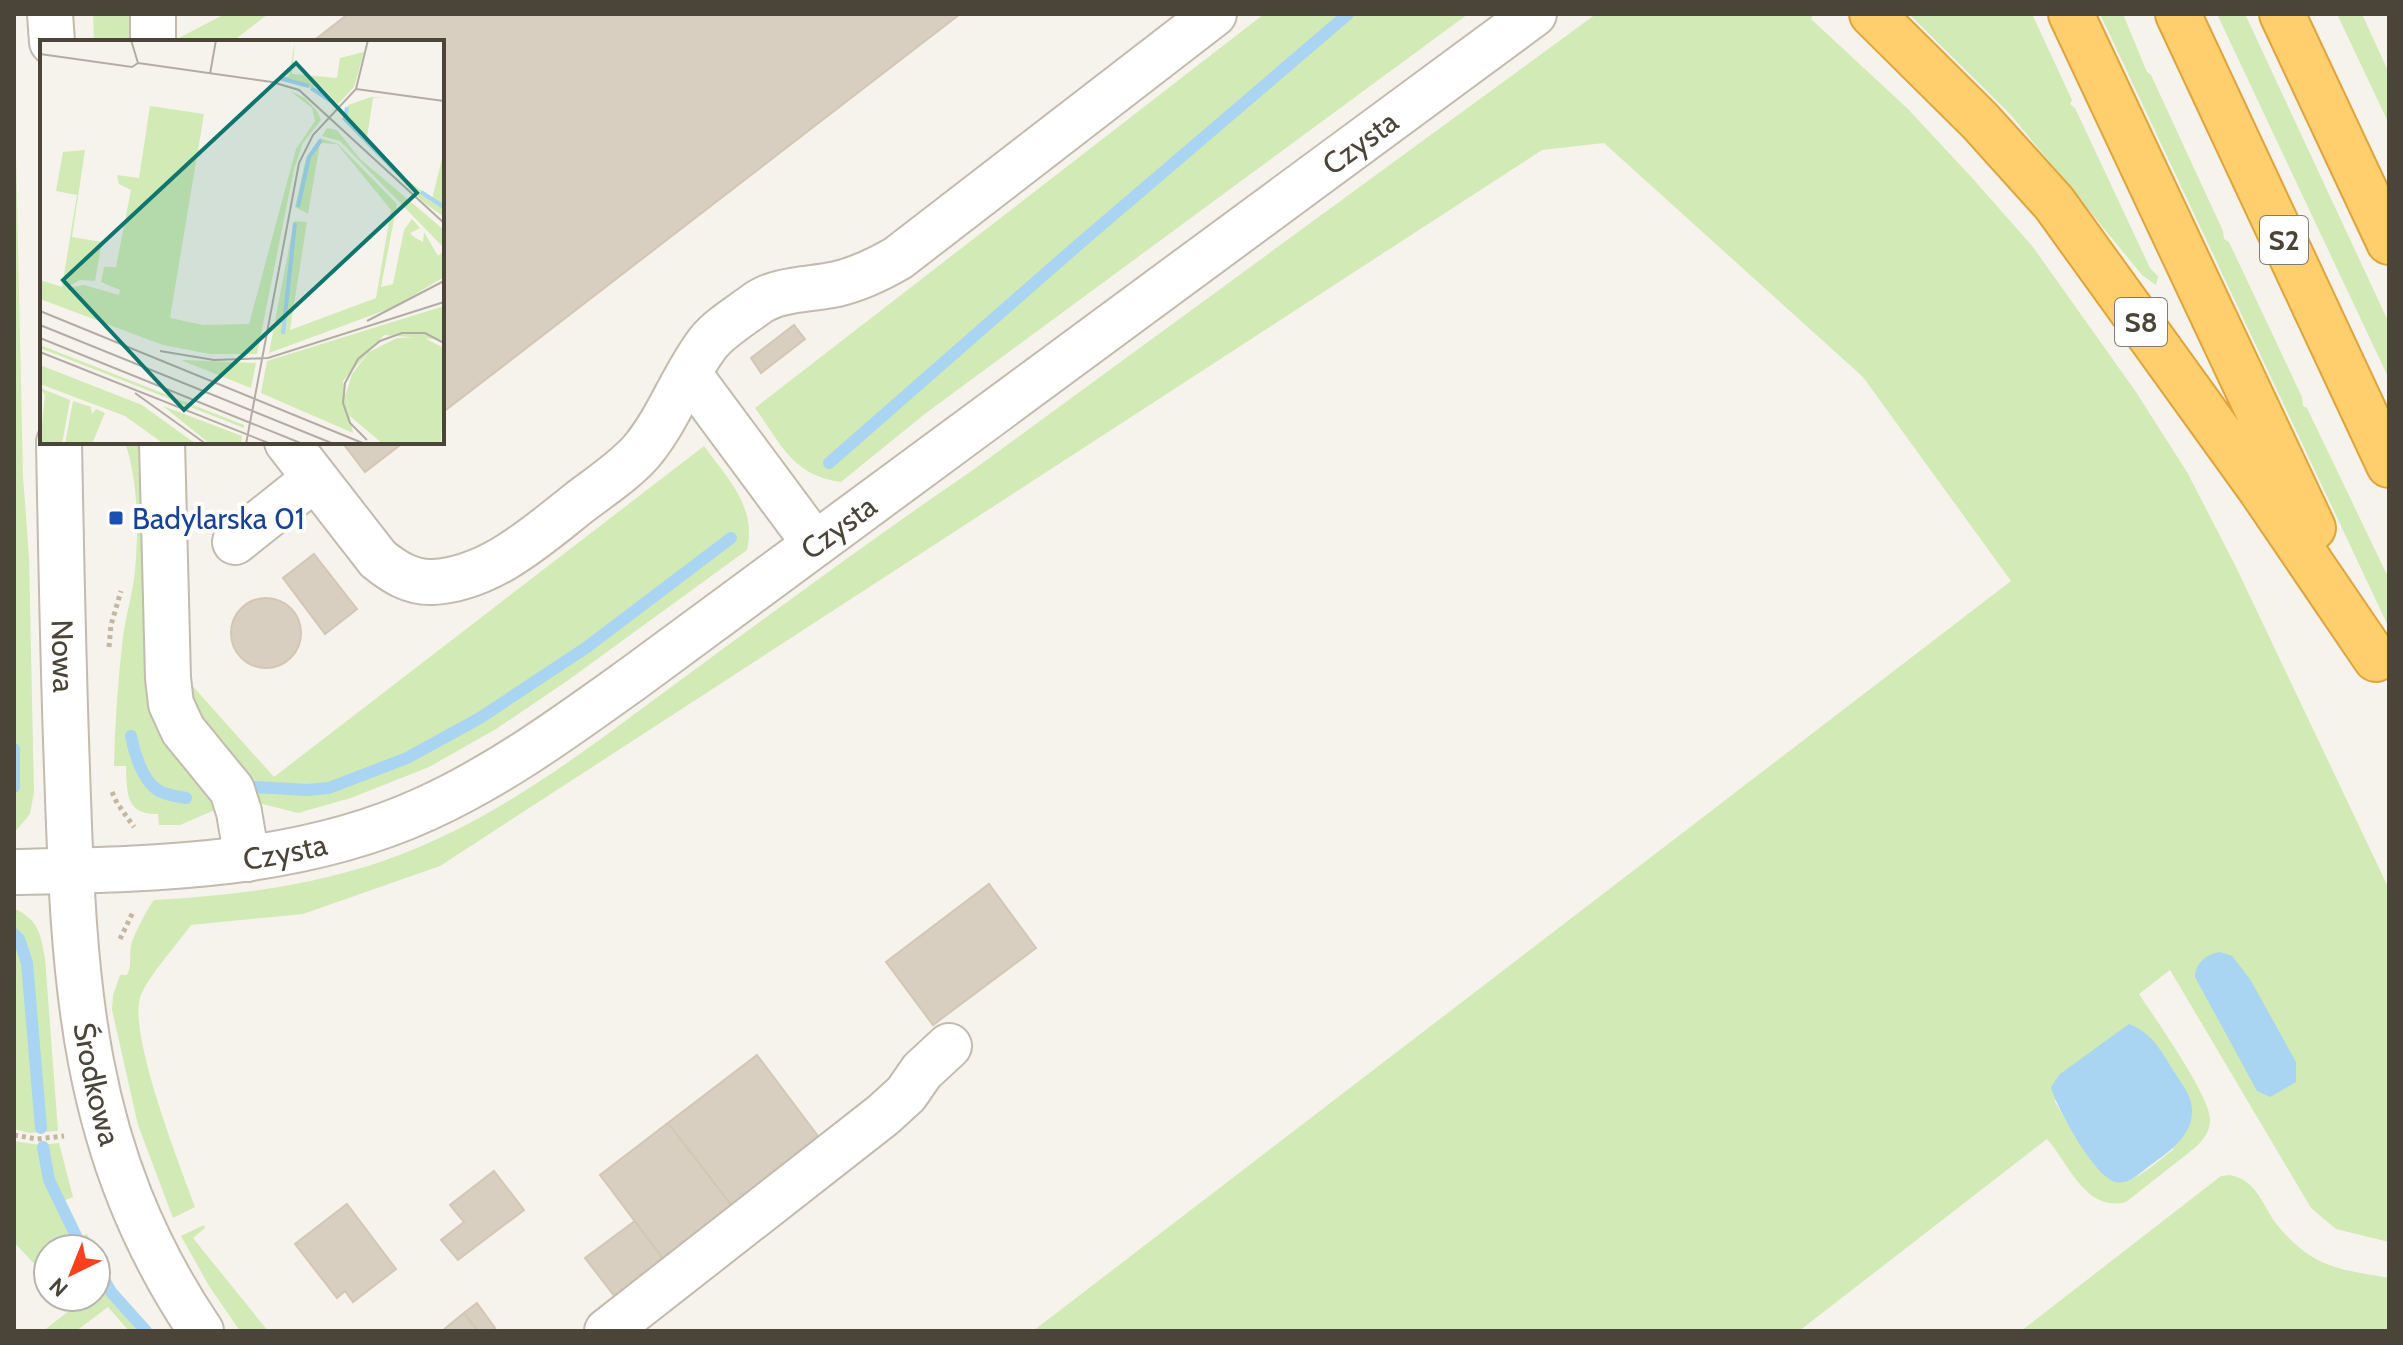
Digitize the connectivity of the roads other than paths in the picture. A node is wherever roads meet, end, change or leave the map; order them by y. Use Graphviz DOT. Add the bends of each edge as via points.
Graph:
graph roads {
  1 [pos="50,14"];
  2 [pos="153,14"];
  3 [pos="1214,14"];
  4 [pos="1534,14"];
  5 [pos="1872,14"];
  6 [pos="2071,14"];
  7 [pos="2178,14"];
  8 [pos="2282,14"];
  9 [pos="52,40"];
  10 [pos="153,40"];
  11 [pos="2389,242"];
  12 [pos="689,374"];
  13 [pos="59,444"];
  14 [pos="162,444"];
  15 [pos="288,444"];
  16 [pos="2389,465"];
  17 [pos="314,479"];
  18 [pos="235,542"];
  19 [pos="815,544"];
  20 [pos="2382,672"];
  21 [pos="247,859"];
  22 [pos="69,871"];
  23 [pos="14,872"];
  24 [pos="949,1046"];
  25 [pos="201,1331"];
  26 [pos="607,1331"];
  1 -- 9 [label="street"];
  2 -- 10 [label="street"];
  3 -- 12 [label="street" via="898,258 838,284 758,302 710,340"];
  4 -- 19 [label="street, Czysta"];
  5 -- 20 [label="highway, S8" via="2054,203 2261,490"];
  6 -- 20 [label="highway"];
  7 -- 16 [label="highway, S2"];
  8 -- 11 [label="highway"];
  12 -- 17 [label="street" via="657,432 620,472 507,557 468,574 432,582 395,573"];
  12 -- 19 [label="street"];
  13 -- 22 [label="street, Nowa"];
  14 -- 21 [label="street" via="171,704 192,742 232,790"];
  15 -- 17 [label="street"];
  17 -- 18 [label="street"];
  19 -- 21 [label="street, Czysta" via="563,728 468,786 370,831"];
  21 -- 22 [label="street, Czysta"];
  22 -- 23 [label="street"];
  22 -- 25 [label="street, Środkowa" via="82,1019 105,1127 142,1229"];
  24 -- 26 [label="street" via="883,1115"];
}
